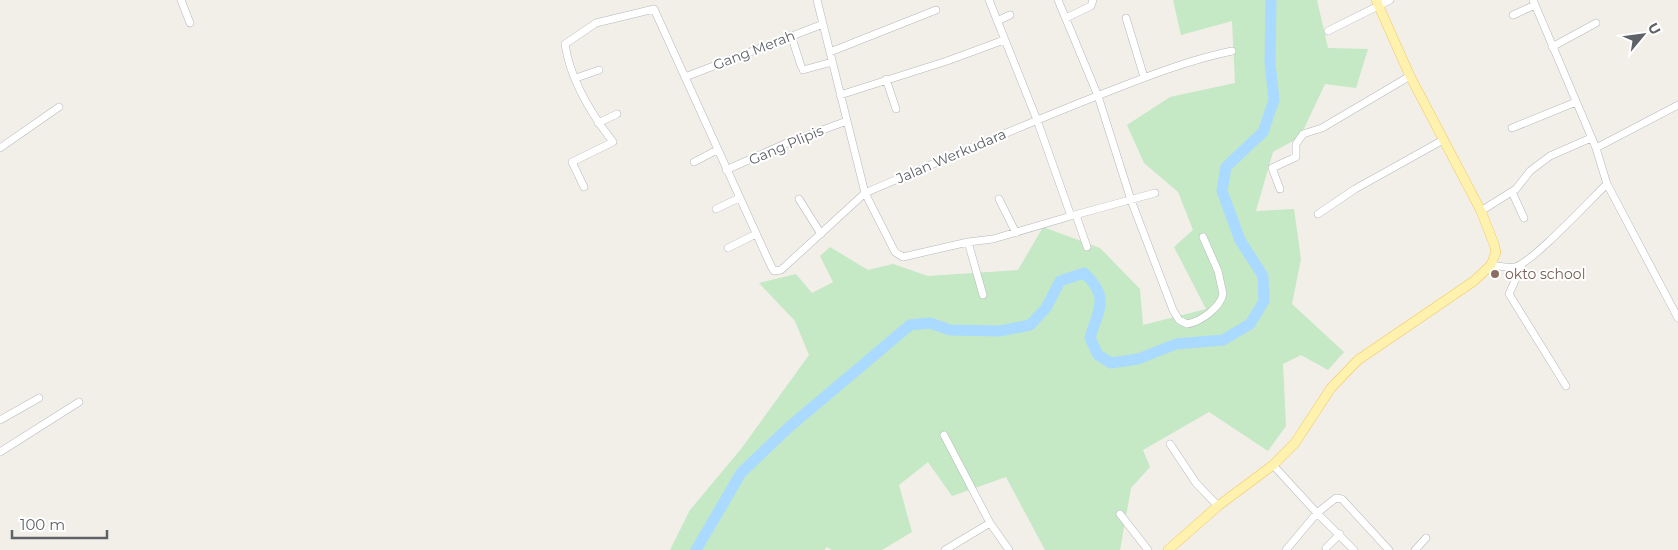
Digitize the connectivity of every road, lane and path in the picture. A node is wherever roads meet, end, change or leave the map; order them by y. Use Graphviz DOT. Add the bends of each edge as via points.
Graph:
graph roads {
  1 [pos="181,0"];
  2 [pos="650,0"];
  3 [pos="817,0"];
  4 [pos="988,0"];
  5 [pos="1058,0"];
  6 [pos="1093,0"];
  7 [pos="1390,0"];
  8 [pos="1534,2"];
  9 [pos="1377,3"];
  10 [pos="654,9"];
  11 [pos="936,10"];
  12 [pos="1010,15"];
  13 [pos="1513,15"];
  14 [pos="1066,18"];
  15 [pos="1126,18"];
  16 [pos="997,21"];
  17 [pos="190,23"];
  18 [pos="1596,23"];
  19 [pos="823,24"];
  20 [pos="1328,31"];
  21 [pos="792,35"];
  22 [pos="1004,40"];
  23 [pos="1552,48"];
  24 [pos="1232,51"];
  25 [pos="830,52"];
  26 [pos="832,62"];
  27 [pos="599,70"];
  28 [pos="1410,76"];
  29 [pos="684,77"];
  30 [pos="1144,77"];
  31 [pos="576,78"];
  32 [pos="886,79"];
  33 [pos="840,95"];
  34 [pos="1098,96"];
  35 [pos="1576,102"];
  36 [pos="1678,105"];
  37 [pos="59,108"];
  38 [pos="896,109"];
  39 [pos="617,114"];
  40 [pos="1037,120"];
  41 [pos="847,121"];
  42 [pos="598,123"];
  43 [pos="1512,128"];
  44 [pos="1591,138"];
  45 [pos="1443,140"];
  46 [pos="0,148"];
  47 [pos="1596,148"];
  48 [pos="717,150"];
  49 [pos="694,162"];
  50 [pos="726,170"];
  51 [pos="1608,184"];
  52 [pos="584,187"];
  53 [pos="1280,189"];
  54 [pos="1512,192"];
  55 [pos="865,193"];
  56 [pos="1156,193"];
  57 [pos="739,198"];
  58 [pos="799,199"];
  59 [pos="999,199"];
  60 [pos="1131,200"];
  61 [pos="716,209"];
  62 [pos="1481,211"];
  63 [pos="1318,214"];
  64 [pos="1074,215"];
  65 [pos="1524,218"];
  66 [pos="1016,233"];
  67 [pos="756,234"];
  68 [pos="821,234"];
  69 [pos="1203,237"];
  70 [pos="968,242"];
  71 [pos="1087,247"];
  72 [pos="728,248"];
  73 [pos="1493,261"];
  74 [pos="1523,263"];
  75 [pos="983,296"];
  76 [pos="1678,318"];
  77 [pos="1566,386"];
  78 [pos="39,398"];
  79 [pos="79,402"];
  80 [pos="0,420"];
  81 [pos="944,435"];
  82 [pos="1170,444"];
  83 [pos="0,452"];
  84 [pos="1273,465"];
  85 [pos="1218,506"];
  86 [pos="1317,513"];
  87 [pos="1120,514"];
  88 [pos="990,523"];
  89 [pos="1340,534"];
  90 [pos="1426,538"];
  91 [pos="1326,548"];
  92 [pos="945,550"];
  93 [pos="1009,550"];
  94 [pos="1148,550"];
  95 [pos="1168,550"];
  96 [pos="1286,550"];
  97 [pos="1354,550"];
  98 [pos="1389,550"];
  99 [pos="1415,550"];
  1 -- 17 [label="street"];
  2 -- 10 [label="street"];
  3 -- 19 [label="street"];
  4 -- 16 [label="street"];
  5 -- 14 [label="street"];
  6 -- 14 [label="street" via="1091,6"];
  7 -- 9 [label="street"];
  8 -- 13 [label="street"];
  8 -- 23 [label="street"];
  9 -- 20 [label="street"];
  9 -- 28 [label="main road"];
  10 -- 29 [label="street"];
  10 -- 31 [label="street" via="596,23 568,40 565,45"];
  11 -- 25 [label="street"];
  12 -- 16 [label="street"];
  14 -- 34 [label="street"];
  15 -- 30 [label="street"];
  16 -- 22 [label="street"];
  18 -- 23 [label="street"];
  19 -- 21 [label="street, Gang Merah"];
  19 -- 25 [label="street"];
  21 -- 26 [label="street" via="802,68"];
  21 -- 29 [label="street, Gang Merah"];
  22 -- 32 [label="street"];
  22 -- 40 [label="street"];
  23 -- 35 [label="street"];
  24 -- 30 [label="street, Jalan Werkudara"];
  25 -- 26 [label="street"];
  26 -- 33 [label="street"];
  27 -- 31 [label="street"];
  28 -- 45 [label="main road"];
  28 -- 53 [label="street" via="1322,128 1303,134 1296,144 1296,157 1272,168"];
  29 -- 48 [label="street"];
  30 -- 34 [label="street, Jalan Werkudara"];
  31 -- 42 [label="street"];
  32 -- 33 [label="street"];
  32 -- 38 [label="street"];
  33 -- 41 [label="street"];
  34 -- 40 [label="street, Jalan Werkudara"];
  34 -- 60 [label="street"];
  35 -- 43 [label="street"];
  35 -- 44 [label="street"];
  36 -- 47 [label="street"];
  37 -- 46 [label="street"];
  39 -- 42 [label="street"];
  40 -- 55 [label="street, Jalan Werkudara"];
  40 -- 64 [label="street"];
  41 -- 50 [label="street, Gang Plipis"];
  41 -- 55 [label="street"];
  42 -- 52 [label="street" via="613,143 572,162"];
  44 -- 47 [label="street"];
  44 -- 54 [label="street" via="1550,156 1530,171"];
  45 -- 62 [label="main road"];
  45 -- 63 [label="street" via="1355,189"];
  47 -- 51 [label="street"];
  48 -- 49 [label="street"];
  48 -- 50 [label="street"];
  50 -- 57 [label="street"];
  51 -- 74 [label="street"];
  51 -- 76 [label="street"];
  54 -- 62 [label="street"];
  54 -- 65 [label="street"];
  55 -- 68 [label="street, Jalan Werkudara"];
  55 -- 70 [label="street" via="895,252 903,257"];
  56 -- 60 [label="street"];
  57 -- 61 [label="street"];
  57 -- 67 [label="street"];
  58 -- 68 [label="street"];
  59 -- 66 [label="street"];
  60 -- 64 [label="street"];
  60 -- 69 [label="street" via="1172,310 1179,320 1187,324 1217,307 1223,294 1218,272"];
  62 -- 73 [label="main road" via="1494,244"];
  64 -- 66 [label="street"];
  64 -- 71 [label="street"];
  66 -- 70 [label="street"];
  67 -- 68 [label="street, Jalan Werkudara" via="776,272"];
  67 -- 72 [label="street"];
  70 -- 75 [label="street"];
  73 -- 74 [label="street" via="1506,267"];
  73 -- 84 [label="main road" via="1474,281 1358,360 1342,375 1295,443"];
  74 -- 77 [label="street" via="1509,294"];
  78 -- 80 [label="street"];
  79 -- 83 [label="street"];
  81 -- 88 [label="street"];
  82 -- 85 [label="street" via="1196,483"];
  84 -- 85 [label="main road"];
  84 -- 86 [label="street"];
  85 -- 95 [label="main road"];
  86 -- 89 [label="street"];
  86 -- 96 [label="street"];
  86 -- 98 [label="street" via="1336,498 1341,498"];
  87 -- 94 [label="street"];
  88 -- 92 [label="street"];
  88 -- 93 [label="street"];
  89 -- 91 [label="street"];
  89 -- 97 [label="street"];
  90 -- 99 [label="street"];
}
